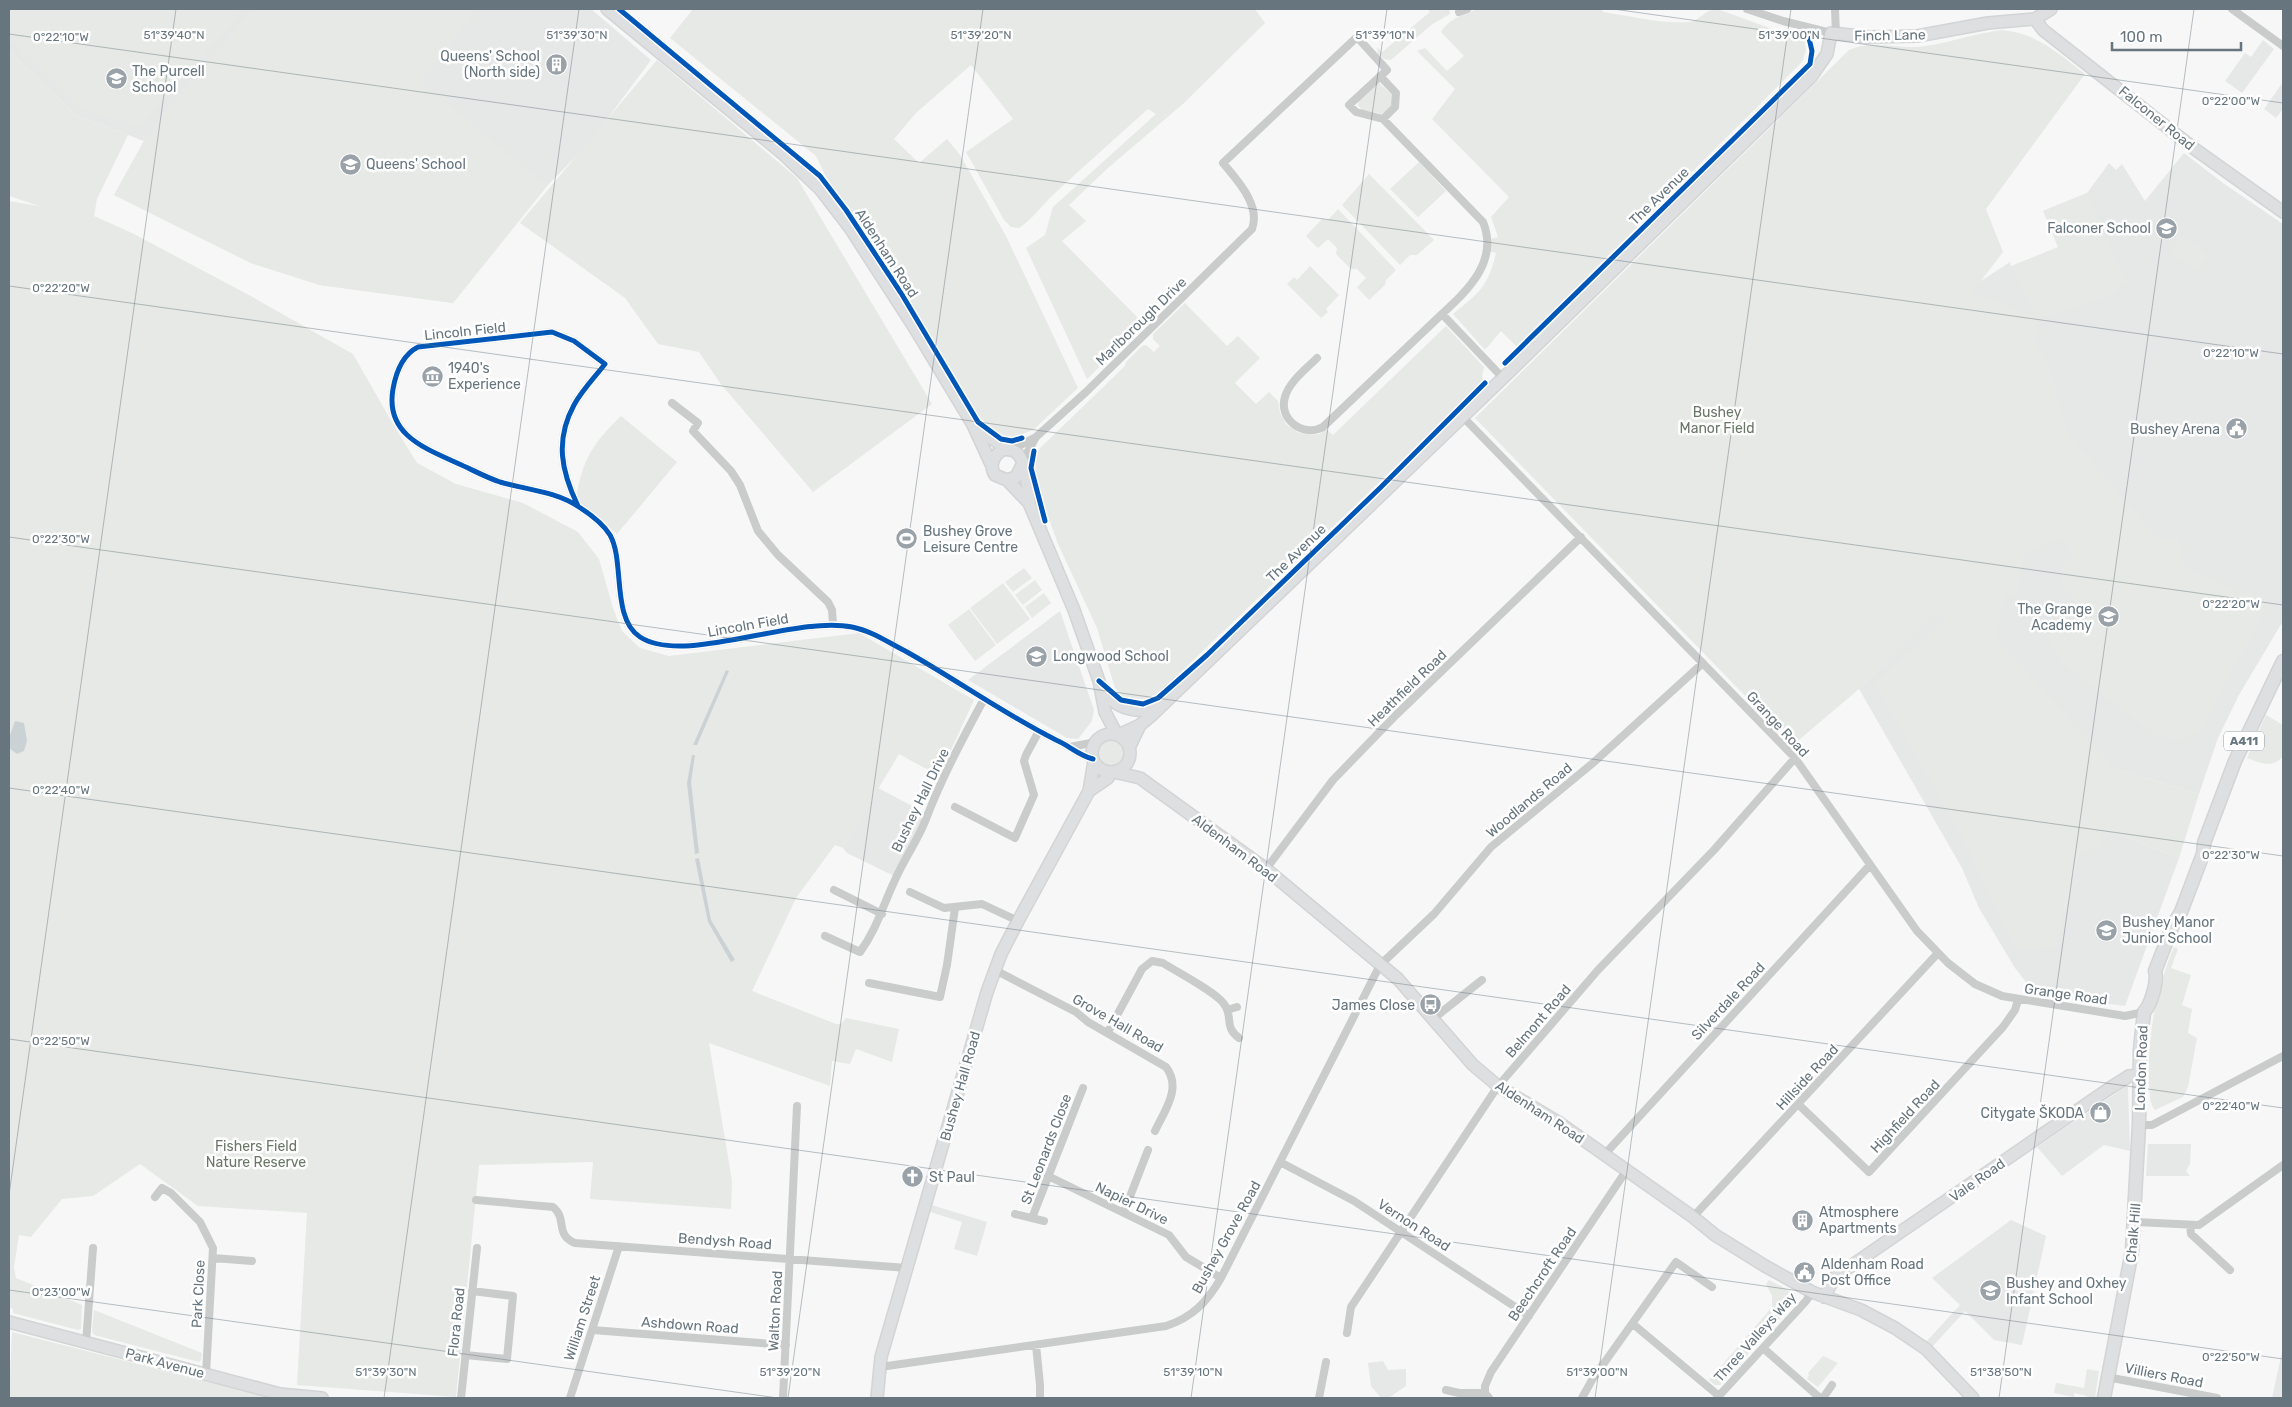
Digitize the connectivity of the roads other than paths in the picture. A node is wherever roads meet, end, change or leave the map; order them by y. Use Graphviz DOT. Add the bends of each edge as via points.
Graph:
graph roads {
  1 [pos="607,9"];
  2 [pos="1467,9"];
  3 [pos="1747,9"];
  4 [pos="1835,9"];
  5 [pos="2050,9"];
  6 [pos="2232,9"];
  7 [pos="1459,12"];
  8 [pos="2035,19"];
  9 [pos="1834,34"];
  10 [pos="2283,46"];
  11 [pos="1383,73"];
  12 [pos="1383,119"];
  13 [pos="2283,212"];
  14 [pos="1442,314"];
  15 [pos="1317,358"];
  16 [pos="1503,378"];
  17 [pos="672,403"];
  18 [pos="1462,416"];
  19 [pos="973,425"];
  20 [pos="1036,437"];
  21 [pos="1010,450"];
  22 [pos="992,464"];
  23 [pos="1022,464"];
  24 [pos="1007,480"];
  25 [pos="1029,503"];
  26 [pos="578,506"];
  27 [pos="1580,537"];
  28 [pos="833,624"];
  29 [pos="2283,661"];
  30 [pos="1703,663"];
  31 [pos="1101,689"];
  32 [pos="984,699"];
  33 [pos="1158,708"];
  34 [pos="1105,712"];
  35 [pos="1140,725"];
  36 [pos="1039,731"];
  37 [pos="1117,735"];
  38 [pos="1097,740"];
  39 [pos="1070,747"];
  40 [pos="1130,750"];
  41 [pos="1795,758"];
  42 [pos="1094,760"];
  43 [pos="1112,772"];
  44 [pos="1140,778"];
  45 [pos="1089,791"];
  46 [pos="955,807"];
  47 [pos="1870,865"];
  48 [pos="1266,869"];
  49 [pos="834,890"];
  50 [pos="910,892"];
  51 [pos="955,908"];
  52 [pos="882,914"];
  53 [pos="1018,921"];
  54 [pos="825,936"];
  55 [pos="1938,953"];
  56 [pos="1380,965"];
  57 [pos="995,970"];
  58 [pos="1482,980"];
  59 [pos="869,983"];
  60 [pos="2018,1000"];
  61 [pos="1237,1007"];
  62 [pos="1228,1010"];
  63 [pos="2144,1012"];
  64 [pos="1433,1018"];
  65 [pos="1108,1032"];
  66 [pos="1238,1038"];
  67 [pos="2283,1056"];
  68 [pos="2140,1075"];
  69 [pos="1498,1086"];
  70 [pos="1083,1088"];
  71 [pos="1798,1104"];
  72 [pos="797,1106"];
  73 [pos="2140,1125"];
  74 [pos="1155,1131"];
  75 [pos="1148,1150"];
  76 [pos="1604,1155"];
  77 [pos="1280,1162"];
  78 [pos="2283,1165"];
  79 [pos="1626,1171"];
  80 [pos="1048,1176"];
  81 [pos="155,1197"];
  82 [pos="476,1200"];
  83 [pos="1124,1212"];
  84 [pos="1015,1214"];
  85 [pos="1693,1217"];
  86 [pos="1032,1218"];
  87 [pos="1044,1221"];
  88 [pos="2135,1222"];
  89 [pos="2190,1225"];
  90 [pos="1401,1230"];
  91 [pos="618,1246"];
  92 [pos="93,1248"];
  93 [pos="477,1248"];
  94 [pos="213,1258"];
  95 [pos="790,1258"];
  96 [pos="252,1261"];
  97 [pos="907,1268"];
  98 [pos="2230,1270"];
  99 [pos="1222,1278"];
  100 [pos="1712,1286"];
  101 [pos="472,1291"];
  102 [pos="1812,1292"];
  103 [pos="1824,1297"];
  104 [pos="1529,1316"];
  105 [pos="9,1322"];
  106 [pos="1633,1324"];
  107 [pos="592,1330"];
  108 [pos="1347,1333"];
  109 [pos="86,1343"];
  110 [pos="786,1345"];
  111 [pos="1036,1345"];
  112 [pos="1763,1348"];
  113 [pos="465,1356"];
  114 [pos="1326,1362"];
  115 [pos="880,1367"];
  116 [pos="206,1374"];
  117 [pos="2107,1377"];
  118 [pos="1832,1385"];
  119 [pos="1446,1390"];
  120 [pos="1487,1396"];
  121 [pos="1718,1397"];
  122 [pos="322,1398"];
  123 [pos="461,1398"];
  124 [pos="570,1398"];
  125 [pos="783,1398"];
  126 [pos="877,1398"];
  127 [pos="1040,1398"];
  128 [pos="1319,1398"];
  129 [pos="1582,1398"];
  130 [pos="1822,1398"];
  131 [pos="1973,1398"];
  132 [pos="2104,1398"];
  133 [pos="2217,1398"];
  1 -- 19 [label="street, Aldenham Road" via="774,146 820,189 873,263"];
  2 -- 7 [label="street"];
  3 -- 9 [label="street, Finch Lane"];
  4 -- 9 [label="street"];
  5 -- 8 [label="street"];
  6 -- 10 [label="street"];
  8 -- 9 [label="street, Finch Lane" via="1988,23 1917,36"];
  8 -- 13 [label="street, Falconer Road" via="2043,30 2196,150"];
  9 -- 16 [label="street, The Avenue" via="1827,54 1811,77"];
  11 -- 12 [label="street" via="1397,100 1395,107"];
  11 -- 12 [label="street" via="1349,105 1356,112"];
  11 -- 20 [label="street, Marlborough Drive" via="1357,38 1223,163 1246,192 1255,216 1252,229"];
  12 -- 14 [label="street" via="1477,214 1486,232 1486,255 1476,279"];
  14 -- 15 [label="street" via="1323,427 1308,431 1300,429 1288,418 1285,396"];
  14 -- 16 [label="street"];
  16 -- 18 [label="street, The Avenue"];
  17 -- 28 [label="street" via="698,424 693,431 731,471 758,531 778,555 828,602"];
  18 -- 27 [label="street, Grange Road"];
  18 -- 33 [label="street, The Avenue"];
  19 -- 21 [label="street, Aldenham Road"];
  19 -- 22 [label="street, Aldenham Road"];
  20 -- 21 [label="street, Marlborough Drive"];
  20 -- 23 [label="street, Marlborough Drive"];
  21 -- 22 [label="street" via="996,454"];
  21 -- 23 [label="street" via="1018,455"];
  22 -- 24 [label="street" via="995,475"];
  23 -- 24 [label="street" via="1016,477"];
  23 -- 25 [label="street" via="1029,488"];
  24 -- 25 [label="street"];
  25 -- 31 [label="street" via="1074,610"];
  26 -- 26 [label="street, Lincoln Field" via="558,495 497,481 412,441 395,418 391,402 397,372 407,354 418,347 552,332 574,341 605,364 574,404 561,442 567,478"];
  26 -- 28 [label="street, Lincoln Field" via="611,536 626,616 638,636 685,647"];
  27 -- 30 [label="street, Grange Road"];
  27 -- 48 [label="street, Heathfield Road" via="1396,714 1333,780"];
  28 -- 32 [label="street, Lincoln Field" via="857,628 876,636"];
  29 -- 63 [label="main road, London Road / A411" via="2235,761 2204,843 2195,852 2174,910 2173,925 2155,971 2148,976 2141,1007"];
  30 -- 41 [label="street, Grange Road"];
  30 -- 56 [label="street, Woodlands Road" via="1593,763 1491,847 1434,914"];
  31 -- 33 [label="street" via="1112,702 1126,709 1145,711"];
  31 -- 34 [label="street"];
  32 -- 36 [label="street, Lincoln Field"];
  32 -- 52 [label="street, Bushey Hall Drive" via="894,880"];
  33 -- 35 [label="street, The Avenue"];
  34 -- 37 [label="street"];
  34 -- 38 [label="street"];
  35 -- 37 [label="street, The Avenue"];
  35 -- 40 [label="street, The Avenue"];
  36 -- 39 [label="street, Lincoln Field"];
  36 -- 46 [label="street" via="1024,761 1034,795 1015,838"];
  37 -- 38 [label="street" via="1107,734"];
  37 -- 40 [label="street" via="1127,742"];
  38 -- 39 [label="street"];
  38 -- 42 [label="street" via="1093,747"];
  39 -- 42 [label="street, Lincoln Field"];
  40 -- 43 [label="street" via="1127,763"];
  40 -- 44 [label="street"];
  41 -- 47 [label="street, Grange Road"];
  41 -- 69 [label="street, Belmont Road" via="1714,850 1598,970"];
  42 -- 43 [label="street" via="1099,768"];
  42 -- 45 [label="street, Bushey Hall Road"];
  43 -- 44 [label="street, Aldenham Road"];
  43 -- 45 [label="street, Bushey Hall Road"];
  44 -- 48 [label="street, Aldenham Road"];
  45 -- 53 [label="street, Bushey Hall Road"];
  47 -- 55 [label="street, Grange Road" via="1917,931"];
  47 -- 76 [label="street, Silverdale Road"];
  48 -- 56 [label="street, Aldenham Road"];
  49 -- 52 [label="street"];
  50 -- 51 [label="street" via="938,906"];
  51 -- 53 [label="street" via="982,904"];
  51 -- 59 [label="street" via="940,997"];
  52 -- 54 [label="street, Bushey Hall Drive" via="860,952"];
  53 -- 57 [label="street, Bushey Hall Road"];
  55 -- 60 [label="street, Grange Road" via="1976,984"];
  55 -- 71 [label="street, Hillside Road"];
  56 -- 64 [label="street, Aldenham Road" via="1398,979"];
  56 -- 77 [label="street, Bushey Grove Road"];
  57 -- 65 [label="street, Grove Hall Road"];
  57 -- 97 [label="street, Bushey Hall Road"];
  58 -- 64 [label="street"];
  60 -- 63 [label="street, Grange Road" via="2125,1016"];
  60 -- 71 [label="street, Highfield Road" via="2003,1028 1869,1172"];
  61 -- 62 [label="street"];
  62 -- 65 [label="street" via="1220,1000 1162,963 1152,961 1142,969"];
  62 -- 66 [label="street" via="1230,1030"];
  63 -- 68 [label="main road, London Road / A411"];
  64 -- 69 [label="street, Aldenham Road" via="1473,1065"];
  65 -- 74 [label="street, Grove Hall Road" via="1160,1062 1169,1072 1173,1084 1171,1096"];
  67 -- 73 [label="street" via="2152,1125"];
  68 -- 73 [label="main road, London Road / A411"];
  68 -- 103 [label="street, Vale Road" via="2129,1076 2110,1088 1835,1277"];
  69 -- 76 [label="street, Aldenham Road" via="1558,1122"];
  69 -- 90 [label="street, Belmont Road"];
  70 -- 80 [label="street, St Leonards Close"];
  71 -- 85 [label="street, Hillside Road"];
  72 -- 95 [label="street, Walton Road"];
  73 -- 88 [label="main road, Chalk Hill / A411"];
  75 -- 83 [label="street"];
  76 -- 79 [label="street, Aldenham Road"];
  77 -- 90 [label="street, Vernon Road"];
  77 -- 99 [label="street, Bushey Grove Road"];
  78 -- 89 [label="street" via="2205,1222"];
  79 -- 85 [label="street, Aldenham Road"];
  79 -- 104 [label="street, Beechcroft Road"];
  80 -- 83 [label="street, Napier Drive"];
  80 -- 86 [label="street, St Leonards Close"];
  81 -- 94 [label="street, Park Close" via="162,1188 171,1193 200,1222 214,1248"];
  82 -- 91 [label="street, Bendysh Road" via="553,1207 560,1215 563,1233 569,1240"];
  83 -- 99 [label="street, Napier Drive" via="1169,1235 1186,1257"];
  84 -- 86 [label="street, St Leonards Close"];
  85 -- 102 [label="street, Aldenham Road" via="1753,1259"];
  86 -- 87 [label="street, St Leonards Close"];
  88 -- 89 [label="street"];
  88 -- 117 [label="main road, Chalk Hill / A411" via="2128,1280"];
  89 -- 98 [label="street" via="2191,1234"];
  90 -- 104 [label="street, Vernon Road"];
  90 -- 108 [label="street, Belmont Road" via="1351,1307"];
  91 -- 95 [label="street, Bendysh Road"];
  91 -- 107 [label="street, William Street"];
  92 -- 109 [label="street"];
  93 -- 101 [label="street, Flora Road"];
  94 -- 96 [label="street"];
  94 -- 116 [label="street, Park Close"];
  95 -- 97 [label="street, Bendysh Road"];
  95 -- 110 [label="street, Walton Road"];
  97 -- 115 [label="street, Bushey Hall Road"];
  99 -- 111 [label="street, Bushey Grove Road" via="1200,1309 1179,1322"];
  100 -- 106 [label="street" via="1676,1262"];
  101 -- 113 [label="street, Flora Road"];
  101 -- 113 [label="street" via="513,1296 507,1359"];
  102 -- 103 [label="street, Aldenham Road"];
  102 -- 112 [label="street, Three Valleys Way"];
  103 -- 131 [label="street, Aldenham Road" via="1861,1310 1926,1349"];
  104 -- 120 [label="street, Beechcroft Road" via="1491,1372 1485,1386"];
  105 -- 109 [label="street, Park Avenue"];
  106 -- 121 [label="street"];
  106 -- 129 [label="street"];
  107 -- 110 [label="street, Ashdown Road"];
  107 -- 124 [label="street, William Street"];
  109 -- 116 [label="street, Park Avenue"];
  110 -- 125 [label="street, Walton Road"];
  111 -- 115 [label="street, Bushey Grove Road"];
  111 -- 127 [label="street"];
  112 -- 121 [label="street, Three Valleys Way"];
  112 -- 130 [label="street"];
  113 -- 123 [label="street, Flora Road"];
  114 -- 128 [label="street"];
  115 -- 126 [label="street, Bushey Hall Road"];
  116 -- 122 [label="street, Park Avenue" via="280,1394"];
  117 -- 132 [label="main road, Chalk Hill / A411"];
  117 -- 133 [label="street, Villiers Road"];
  118 -- 130 [label="street"];
  119 -- 120 [label="street, Beechcroft Road"];
}
